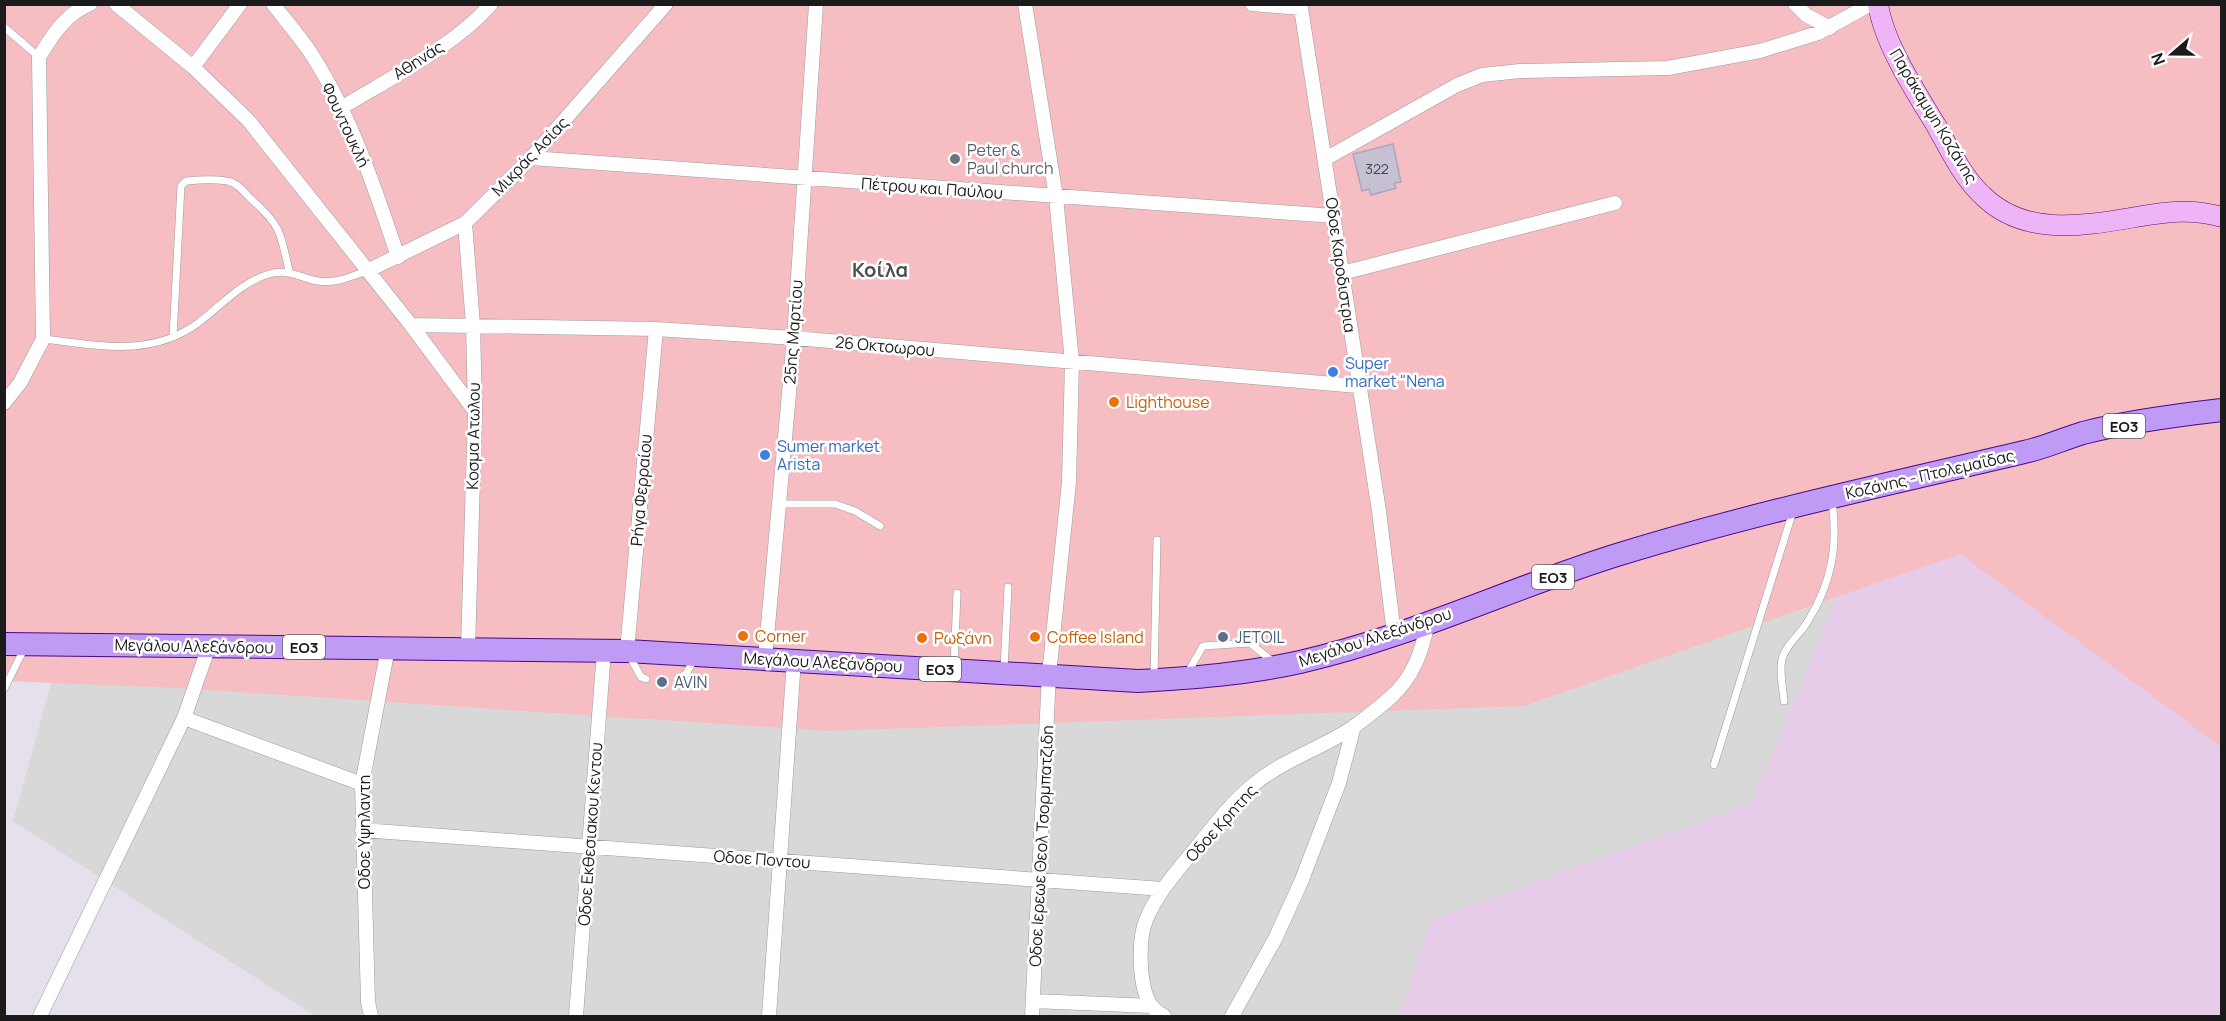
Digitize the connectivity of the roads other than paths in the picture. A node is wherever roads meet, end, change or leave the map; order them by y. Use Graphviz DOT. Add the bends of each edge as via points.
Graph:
graph roads {
  1 [pos="90,4"];
  2 [pos="116,4"];
  3 [pos="240,4"];
  4 [pos="273,4"];
  5 [pos="491,4"];
  6 [pos="666,4"];
  7 [pos="816,4"];
  8 [pos="1024,4"];
  9 [pos="1252,4"];
  10 [pos="1795,4"];
  11 [pos="1871,4"];
  12 [pos="1878,4"];
  13 [pos="1302,6"];
  14 [pos="4,27"];
  15 [pos="1830,28"];
  16 [pos="39,57"];
  17 [pos="193,67"];
  18 [pos="341,108"];
  19 [pos="531,158"];
  20 [pos="1325,159"];
  21 [pos="803,178"];
  22 [pos="1056,197"];
  23 [pos="1615,203"];
  24 [pos="1334,216"];
  25 [pos="2222,217"];
  26 [pos="465,223"];
  27 [pos="398,257"];
  28 [pos="290,271"];
  29 [pos="367,271"];
  30 [pos="1342,273"];
  31 [pos="411,325"];
  32 [pos="473,325"];
  33 [pos="656,329"];
  34 [pos="172,337"];
  35 [pos="794,338"];
  36 [pos="43,339"];
  37 [pos="1072,362"];
  38 [pos="1358,386"];
  39 [pos="4,403"];
  40 [pos="2222,410"];
  41 [pos="475,411"];
  42 [pos="2222,424"];
  43 [pos="2028,452"];
  44 [pos="1831,496"];
  45 [pos="779,504"];
  46 [pos="1795,506"];
  47 [pos="879,526"];
  48 [pos="1158,540"];
  49 [pos="1008,587"];
  50 [pos="957,593"];
  51 [pos="1428,622"];
  52 [pos="1394,634"];
  53 [pos="15,644"];
  54 [pos="209,646"];
  55 [pos="388,648"];
  56 [pos="468,649"];
  57 [pos="604,651"];
  58 [pos="627,651"];
  59 [pos="695,656"];
  60 [pos="765,659"];
  61 [pos="794,660"];
  62 [pos="1279,666"];
  63 [pos="953,670"];
  64 [pos="1004,672"];
  65 [pos="1050,675"];
  66 [pos="646,679"];
  67 [pos="677,679"];
  68 [pos="1184,679"];
  69 [pos="1154,680"];
  70 [pos="4,689"];
  71 [pos="1784,701"];
  72 [pos="184,718"];
  73 [pos="1354,726"];
  74 [pos="1714,765"];
  75 [pos="362,784"];
  76 [pos="362,831"];
  77 [pos="589,847"];
  78 [pos="780,860"];
  79 [pos="1040,880"];
  80 [pos="1163,889"];
  81 [pos="1033,1001"];
  82 [pos="1152,1006"];
  83 [pos="39,1017"];
  84 [pos="371,1017"];
  85 [pos="576,1017"];
  86 [pos="769,1017"];
  87 [pos="1032,1017"];
  88 [pos="1164,1017"];
  89 [pos="1232,1017"];
  1 -- 16 [label="street" via="63,22"];
  2 -- 17 [label="street"];
  3 -- 17 [label="street"];
  4 -- 18 [label="street, Φουντουκλή" via="312,55"];
  5 -- 18 [label="street, Αθηνάς" via="453,37"];
  6 -- 19 [label="street, Μικράς Ασίας"];
  7 -- 21 [label="street, 25ης Μαρτίου"];
  8 -- 22 [label="street, Oδοε Ιερεωε Θεολ Τσορμπατζιδη"];
  9 -- 13 [label="street"];
  10 -- 15 [label="street"];
  11 -- 15 [label="street"];
  12 -- 25 [label="main road, Παράκαμψη Κοζάνης" via="1888,39 1962,171 1981,194 2008,214 2027,222 2055,226 2158,212 2200,212"];
  13 -- 20 [label="street, Oδοε Καροδιστρια"];
  14 -- 16 [label="lane"];
  15 -- 20 [label="street" via="1760,51 1668,68 1482,75"];
  16 -- 36 [label="street"];
  17 -- 29 [label="street" via="248,120"];
  18 -- 27 [label="street, Φουντουκλή"];
  19 -- 21 [label="street, Πέτρου και Παύλου"];
  19 -- 26 [label="street, Μικράς Ασίας"];
  20 -- 24 [label="street, Oδοε Καροδιστρια"];
  21 -- 22 [label="street, Πέτρου και Παύλου"];
  21 -- 35 [label="street, 25ης Μαρτίου"];
  22 -- 24 [label="street, Πέτρου και Παύλου"];
  22 -- 37 [label="street, Oδοε Ιερεωε Θεολ Τσορμπατζιδη"];
  23 -- 30 [label="street"];
  24 -- 30 [label="street, Oδοε Καροδιστρια"];
  26 -- 27 [label="street, Μικράς Ασίας"];
  26 -- 32 [label="street, Κοσμα Ατωλου"];
  27 -- 29 [label="street, Μικράς Ασίας"];
  28 -- 29 [label="lane" via="329,282"];
  28 -- 34 [label="lane" via="273,272 247,283 198,323"];
  28 -- 34 [label="lane" via="280,232 257,203 233,183 186,181 180,186"];
  29 -- 31 [label="street"];
  30 -- 38 [label="street, Oδοε Καροδιστρια"];
  31 -- 32 [label="street, 26 Οκτοωρου"];
  31 -- 41 [label="street"];
  32 -- 33 [label="street, 26 Οκτοωρου"];
  32 -- 41 [label="street, Κοσμα Ατωλου"];
  33 -- 35 [label="street, 26 Οκτοωρου"];
  33 -- 58 [label="street, Ρήγα Φερραίου"];
  34 -- 36 [label="lane" via="130,348"];
  35 -- 37 [label="street, 26 Οκτοωρου"];
  35 -- 45 [label="street, 25ης Μαρτίου"];
  36 -- 39 [label="street" via="20,383"];
  37 -- 38 [label="street, 26 Οκτοωρου"];
  37 -- 65 [label="street, Oδοε Ιερεωε Θεολ Τσορμπατζιδη" via="1070,482"];
  38 -- 52 [label="street, Oδοε Καροδιστρια"];
  40 -- 43 [label="main road, Κοζάνης - Πτολεμαΐδας / ΕΟ3" via="2084,433"];
  41 -- 56 [label="street, Κοσμα Ατωλου"];
  42 -- 43 [label="main road, Κοζάνης - Πτολεμαΐδας / ΕΟ3"];
  43 -- 44 [label="main road, Κοζάνης - Πτολεμαΐδας / ΕΟ3"];
  44 -- 46 [label="main road, Μεγάλου Αλεξάνδρου / ΕΟ3"];
  44 -- 71 [label="lane" via="1833,558 1808,622 1785,652"];
  45 -- 47 [label="lane" via="836,504"];
  45 -- 60 [label="street, 25ης Μαρτίου"];
  46 -- 51 [label="main road, Μεγάλου Αλεξάνδρου / ΕΟ3" via="1617,554"];
  46 -- 74 [label="lane"];
  48 -- 69 [label="lane"];
  49 -- 64 [label="lane"];
  50 -- 63 [label="lane"];
  51 -- 52 [label="main road, Μεγάλου Αλεξάνδρου / ΕΟ3"];
  51 -- 73 [label="street, Oδοε Κρητης" via="1414,669 1392,696"];
  52 -- 62 [label="main road, Μεγάλου Αλεξάνδρου / ΕΟ3"];
  53 -- 54 [label="main road, Μεγάλου Αλεξάνδρου / ΕΟ3"];
  53 -- 70 [label="lane"];
  54 -- 55 [label="main road, Μεγάλου Αλεξάνδρου / ΕΟ3"];
  54 -- 72 [label="street"];
  55 -- 56 [label="main road, Μεγάλου Αλεξάνδρου / ΕΟ3"];
  55 -- 75 [label="street, Oδοε Υψηλαντη"];
  56 -- 57 [label="main road, Μεγάλου Αλεξάνδρου / ΕΟ3"];
  57 -- 58 [label="main road, Μεγάλου Αλεξάνδρου / ΕΟ3"];
  57 -- 77 [label="street, Oδοε Εκθεσιακου Κεντου"];
  58 -- 59 [label="main road, Μεγάλου Αλεξάνδρου / ΕΟ3"];
  58 -- 66 [label="lane"];
  59 -- 60 [label="main road, Μεγάλου Αλεξάνδρου / ΕΟ3"];
  59 -- 67 [label="lane" via="686,674"];
  60 -- 61 [label="main road, Μεγάλου Αλεξάνδρου / ΕΟ3"];
  61 -- 63 [label="main road, Μεγάλου Αλεξάνδρου / ΕΟ3"];
  61 -- 78 [label="street"];
  62 -- 68 [label="main road, Μεγάλου Αλεξάνδρου / ΕΟ3"];
  62 -- 68 [label="lane" via="1250,643 1203,646"];
  63 -- 64 [label="main road, Μεγάλου Αλεξάνδρου / ΕΟ3"];
  64 -- 65 [label="main road, Μεγάλου Αλεξάνδρου / ΕΟ3"];
  65 -- 69 [label="main road, Μεγάλου Αλεξάνδρου / ΕΟ3"];
  65 -- 79 [label="street, Oδοε Ιερεωε Θεολ Τσορμπατζιδη"];
  68 -- 69 [label="main road, Μεγάλου Αλεξάνδρου / ΕΟ3"];
  72 -- 75 [label="street"];
  72 -- 83 [label="street"];
  73 -- 80 [label="street, Oδοε Κρητης" via="1253,785 1221,817"];
  73 -- 89 [label="street" via="1339,783 1301,882"];
  75 -- 76 [label="street, Oδοε Υψηλαντη"];
  76 -- 77 [label="street, Oδοε Ποντου"];
  76 -- 84 [label="street, Oδοε Υψηλαντη"];
  77 -- 78 [label="street, Oδοε Ποντου"];
  77 -- 85 [label="street, Oδοε Εκθεσιακου Κεντου"];
  78 -- 79 [label="street, Oδοε Ποντου"];
  78 -- 86 [label="street"];
  79 -- 80 [label="street, Oδοε Ποντου"];
  79 -- 81 [label="street, Oδοε Ιερεωε Θεολ Τσορμπατζιδη"];
  80 -- 82 [label="street, Oδοε Κρητης" via="1146,920 1141,941 1143,982"];
  81 -- 82 [label="street"];
  81 -- 87 [label="street, Oδοε Ιερεωε Θεολ Τσορμπατζιδη"];
  82 -- 88 [label="street, Oδοε Κρητης"];
}
